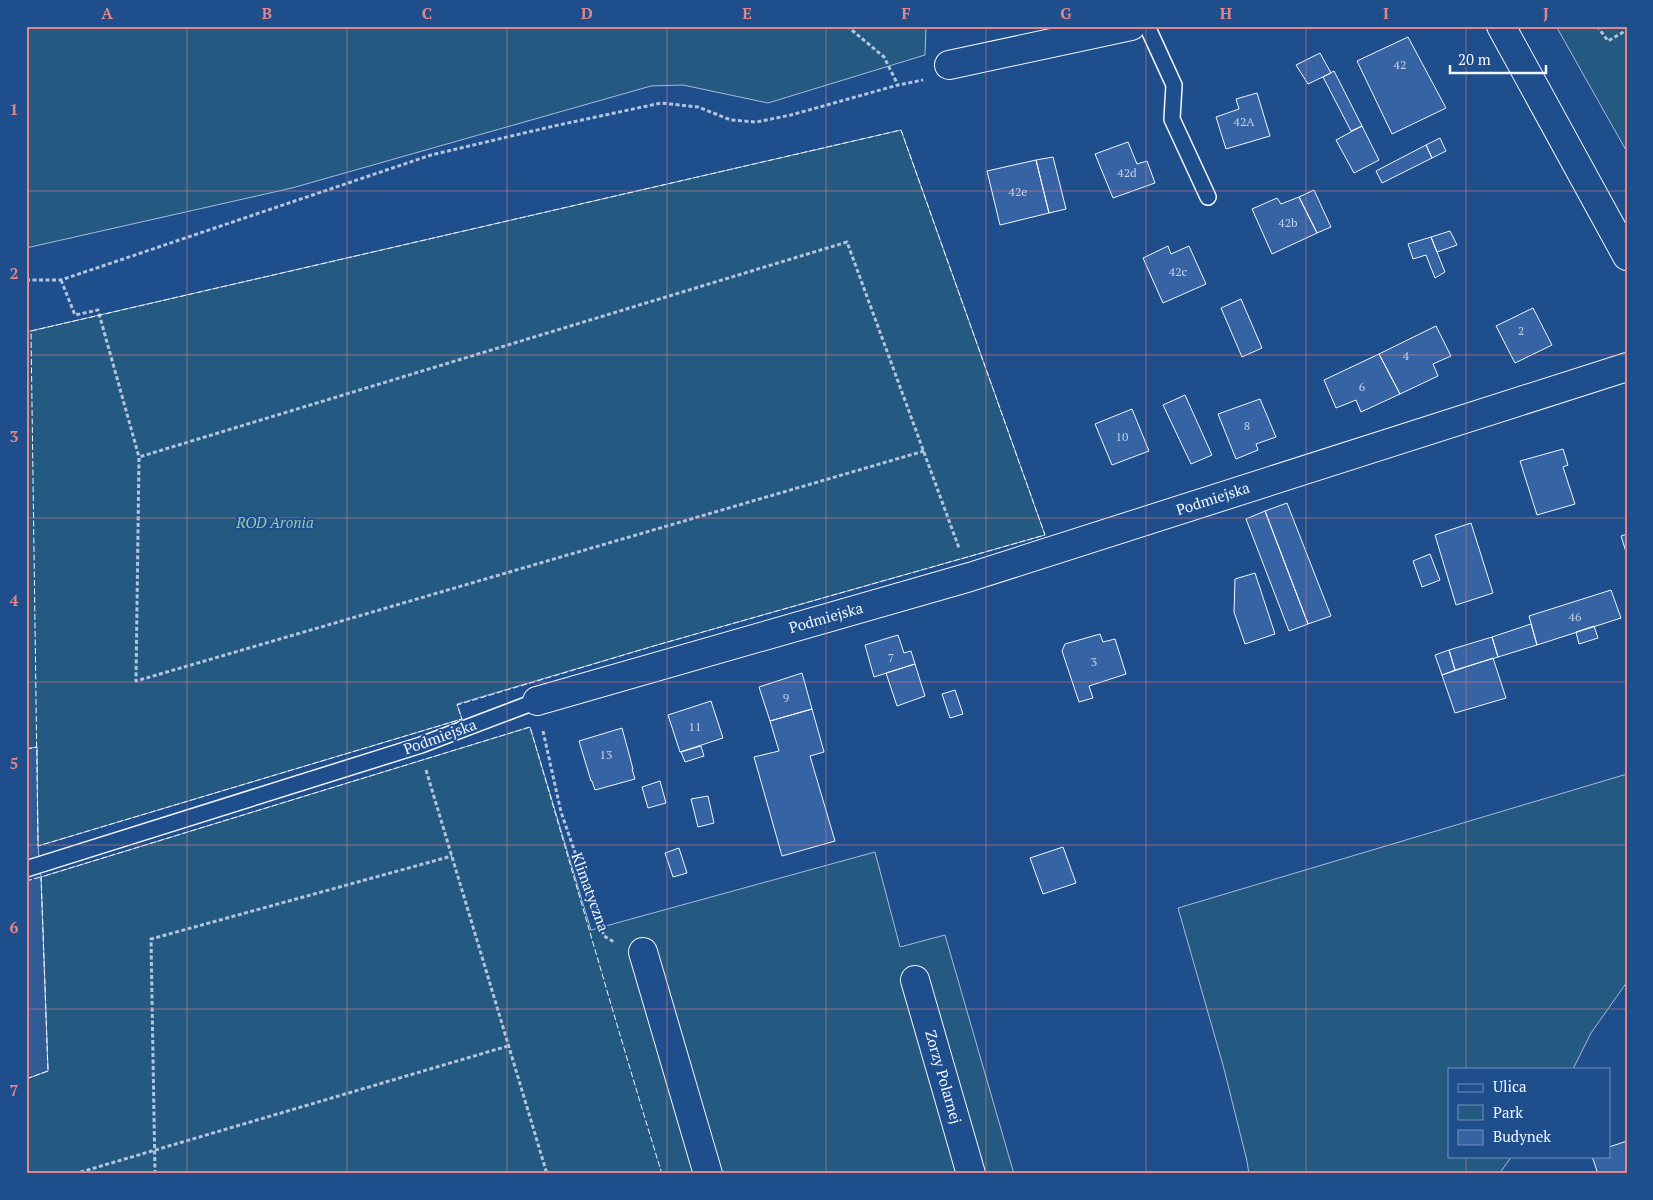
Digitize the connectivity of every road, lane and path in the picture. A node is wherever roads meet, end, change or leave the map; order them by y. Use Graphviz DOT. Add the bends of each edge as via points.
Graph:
graph roads {
  1 [pos="847,26"];
  2 [pos="1132,26"];
  3 [pos="1146,26"];
  4 [pos="1501,26"];
  5 [pos="1597,26"];
  6 [pos="1627,30"];
  7 [pos="949,64"];
  8 [pos="898,85"];
  9 [pos="1208,197"];
  10 [pos="1627,256"];
  11 [pos="26,280"];
  12 [pos="61,280"];
  13 [pos="1627,367"];
  14 [pos="924,451"];
  15 [pos="139,457"];
  16 [pos="970,577"];
  17 [pos="537,701"];
  18 [pos="421,745"];
  19 [pos="452,856"];
  20 [pos="26,869"];
  21 [pos="643,952"];
  22 [pos="915,980"];
  23 [pos="508,1046"];
  24 [pos="155,1148"];
  25 [pos="74,1174"];
  26 [pos="156,1174"];
  27 [pos="547,1174"];
  28 [pos="708,1174"];
  29 [pos="971,1174"];
  1 -- 8 [label="path" via="884,57"];
  2 -- 7 [label="street"];
  3 -- 9 [label="lane" via="1174,85 1172,119"];
  4 -- 10 [label="street"];
  5 -- 6 [label="path" via="1608,41"];
  7 -- 8 [label="path" via="927,80"];
  8 -- 12 [label="path" via="756,122 731,120 698,107 661,103 554,126 431,155"];
  11 -- 12 [label="path"];
  12 -- 15 [label="path" via="75,315 98,310"];
  13 -- 16 [label="street, Podmiejska"];
  14 -- 15 [label="path" via="847,242"];
  14 -- 15 [label="path" via="136,681"];
  14 -- 16 [label="path"];
  16 -- 17 [label="street, Podmiejska"];
  17 -- 18 [label="lane, Podmiejska"];
  17 -- 21 [label="path, Klimatyczna" via="561,812 604,936"];
  18 -- 19 [label="path"];
  18 -- 20 [label="lane, Podmiejska"];
  19 -- 23 [label="path"];
  19 -- 24 [label="path" via="151,939"];
  21 -- 28 [label="street"];
  22 -- 29 [label="street, Zorzy Polarnej"];
  23 -- 24 [label="path"];
  23 -- 27 [label="path"];
  24 -- 25 [label="path"];
  24 -- 26 [label="path"];
}
